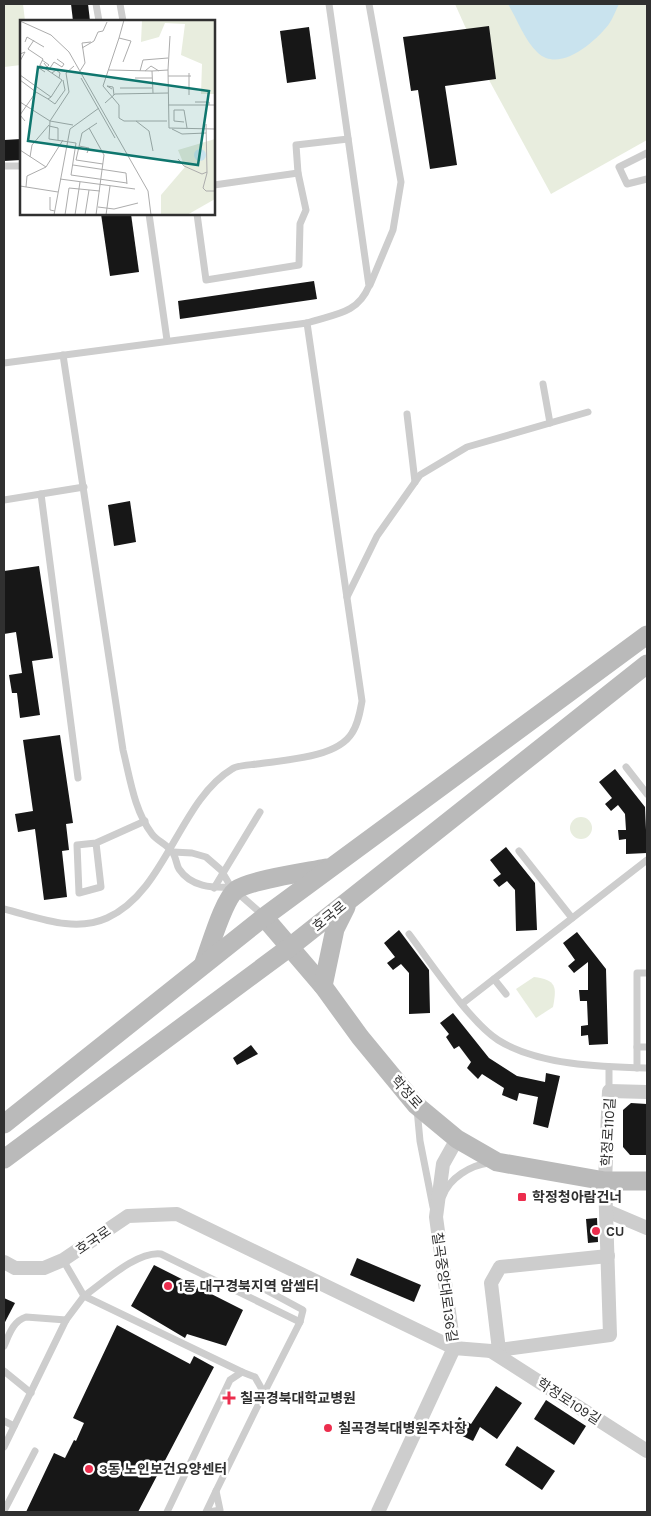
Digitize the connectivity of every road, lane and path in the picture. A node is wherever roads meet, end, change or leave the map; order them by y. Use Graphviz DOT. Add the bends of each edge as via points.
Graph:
graph roads {
  1 [pos="96,4"];
  2 [pos="120,4"];
  3 [pos="329,4"];
  4 [pos="369,4"];
  5 [pos="99,20"];
  6 [pos="123,20"];
  7 [pos="348,139"];
  8 [pos="647,153"];
  9 [pos="4,166"];
  10 [pos="20,166"];
  11 [pos="298,173"];
  12 [pos="647,180"];
  13 [pos="215,185"];
  14 [pos="149,215"];
  15 [pos="197,215"];
  16 [pos="369,286"];
  17 [pos="307,323"];
  18 [pos="167,340"];
  19 [pos="63,355"];
  20 [pos="4,363"];
  21 [pos="543,384"];
  22 [pos="588,412"];
  23 [pos="407,414"];
  24 [pos="550,423"];
  25 [pos="415,482"];
  26 [pos="84,487"];
  27 [pos="41,494"];
  28 [pos="4,500"];
  29 [pos="347,598"];
  30 [pos="647,636"];
  31 [pos="647,664"];
  32 [pos="626,768"];
  33 [pos="78,778"];
  34 [pos="647,794"];
  35 [pos="260,812"];
  36 [pos="145,821"];
  37 [pos="96,843"];
  38 [pos="171,850"];
  39 [pos="519,851"];
  40 [pos="647,860"];
  41 [pos="334,866"];
  42 [pos="224,874"];
  43 [pos="214,888"];
  44 [pos="233,889"];
  45 [pos="361,890"];
  46 [pos="4,909"];
  47 [pos="264,917"];
  48 [pos="572,918"];
  49 [pos="409,934"];
  50 [pos="290,947"];
  51 [pos="202,966"];
  52 [pos="647,973"];
  53 [pos="494,979"];
  54 [pos="324,986"];
  55 [pos="506,994"];
  56 [pos="463,1003"];
  57 [pos="637,1047"];
  58 [pos="647,1047"];
  59 [pos="609,1067"];
  60 [pos="637,1068"];
  61 [pos="647,1068"];
  62 [pos="609,1091"];
  63 [pos="647,1092"];
  64 [pos="416,1105"];
  65 [pos="4,1124"];
  66 [pos="457,1139"];
  67 [pos="4,1159"];
  68 [pos="496,1162"];
  69 [pos="606,1181"];
  70 [pos="647,1181"];
  71 [pos="607,1211"];
  72 [pos="436,1217"];
  73 [pos="647,1228"];
  74 [pos="608,1256"];
  75 [pos="63,1260"];
  76 [pos="4,1262"];
  77 [pos="266,1290"];
  78 [pos="84,1296"];
  79 [pos="66,1320"];
  80 [pos="300,1322"];
  81 [pos="4,1346"];
  82 [pos="454,1348"];
  83 [pos="495,1350"];
  84 [pos="4,1371"];
  85 [pos="242,1372"];
  86 [pos="30,1393"];
  87 [pos="264,1393"];
  88 [pos="4,1421"];
  89 [pos="14,1426"];
  90 [pos="4,1447"];
  91 [pos="35,1450"];
  92 [pos="647,1451"];
  93 [pos="216,1491"];
  94 [pos="4,1511"];
  95 [pos="222,1511"];
  96 [pos="167,1512"];
  97 [pos="208,1512"];
  98 [pos="378,1512"];
  1 -- 5 [label="lane"];
  2 -- 6 [label="lane"];
  3 -- 7 [label="lane"];
  4 -- 16 [label="lane" via="401,182 393,230"];
  7 -- 11 [label="lane" via="296,145"];
  7 -- 16 [label="lane"];
  8 -- 12 [label="lane" via="619,167 627,184"];
  9 -- 10 [label="lane"];
  11 -- 13 [label="lane"];
  11 -- 15 [label="lane" via="306,210 300,224 299,265 206,280"];
  14 -- 18 [label="lane"];
  16 -- 17 [label="lane" via="364,299 350,310"];
  17 -- 18 [label="lane"];
  17 -- 29 [label="lane"];
  18 -- 19 [label="lane"];
  19 -- 20 [label="lane"];
  19 -- 26 [label="lane"];
  21 -- 24 [label="lane"];
  22 -- 24 [label="lane"];
  23 -- 25 [label="lane"];
  24 -- 25 [label="lane" via="468,447"];
  25 -- 29 [label="lane" via="376,536"];
  26 -- 27 [label="lane"];
  26 -- 36 [label="lane" via="123,750 139,812"];
  27 -- 28 [label="lane"];
  27 -- 33 [label="lane"];
  29 -- 38 [label="lane" via="362,701 352,734 339,747 323,753 233,768 200,802"];
  30 -- 41 [label="main road"];
  31 -- 45 [label="main road, 호국로"];
  32 -- 34 [label="lane"];
  35 -- 42 [label="lane"];
  36 -- 37 [label="lane"];
  36 -- 38 [label="lane" via="152,835"];
  37 -- 37 [label="lane" via="77,845 79,893 101,887"];
  38 -- 42 [label="lane" via="206,857"];
  38 -- 43 [label="lane" via="188,879"];
  38 -- 46 [label="lane" via="157,872 131,901 110,917 96,922 80,925 56,922"];
  39 -- 48 [label="lane"];
  40 -- 48 [label="lane"];
  41 -- 44 [label="main road"];
  41 -- 47 [label="main road"];
  42 -- 43 [label="lane"];
  42 -- 44 [label="lane"];
  43 -- 44 [label="lane"];
  44 -- 47 [label="lane"];
  44 -- 51 [label="main road"];
  45 -- 50 [label="main road, 호국로"];
  45 -- 54 [label="main road" via="342,912 335,928"];
  47 -- 50 [label="main road, 학정로"];
  47 -- 51 [label="main road"];
  48 -- 53 [label="lane"];
  49 -- 56 [label="lane"];
  50 -- 54 [label="main road, 학정로"];
  50 -- 67 [label="main road, 호국로"];
  51 -- 65 [label="main road"];
  52 -- 57 [label="lane" via="637,973"];
  53 -- 55 [label="lane"];
  53 -- 56 [label="lane"];
  54 -- 64 [label="main road, 학정로" via="360,1037"];
  56 -- 59 [label="lane" via="497,1039 518,1050 585,1066"];
  57 -- 58 [label="lane"];
  57 -- 60 [label="lane"];
  59 -- 60 [label="lane"];
  59 -- 62 [label="lane"];
  60 -- 61 [label="lane"];
  62 -- 63 [label="street, 학정로110길"];
  62 -- 69 [label="street, 학정로110길"];
  64 -- 66 [label="main road, 학정로"];
  64 -- 72 [label="lane"];
  66 -- 68 [label="main road, 학정로"];
  66 -- 72 [label="street, 칠곡중앙대로136길" via="443,1164"];
  68 -- 69 [label="main road, 학정로"];
  68 -- 72 [label="lane" via="480,1164 460,1174 445,1190"];
  69 -- 70 [label="main road, 학정로"];
  69 -- 71 [label="street"];
  71 -- 73 [label="street"];
  71 -- 74 [label="street"];
  72 -- 82 [label="street, 칠곡중앙대로136길"];
  74 -- 83 [label="street" via="500,1267 491,1283"];
  74 -- 83 [label="street" via="610,1335"];
  75 -- 76 [label="street, 호국로" via="35,1269 14,1268"];
  75 -- 78 [label="lane"];
  75 -- 82 [label="street, 호국로" via="128,1216 177,1214"];
  77 -- 80 [label="lane" via="303,1310"];
  78 -- 79 [label="lane"];
  78 -- 80 [label="lane" via="138,1258 151,1253 161,1254"];
  78 -- 85 [label="lane"];
  79 -- 81 [label="lane" via="20,1319"];
  79 -- 86 [label="lane"];
  80 -- 87 [label="lane"];
  82 -- 83 [label="street"];
  82 -- 98 [label="street, 칠곡중앙대로136길"];
  83 -- 92 [label="street, 학정로109길"];
  84 -- 86 [label="lane"];
  85 -- 87 [label="lane" via="254,1377"];
  85 -- 96 [label="lane" via="230,1380"];
  86 -- 89 [label="lane"];
  87 -- 93 [label="lane"];
  88 -- 89 [label="lane"];
  89 -- 90 [label="lane"];
  91 -- 94 [label="lane"];
  93 -- 95 [label="lane"];
  93 -- 97 [label="lane"];
  95 -- 97 [label="lane"];
}
